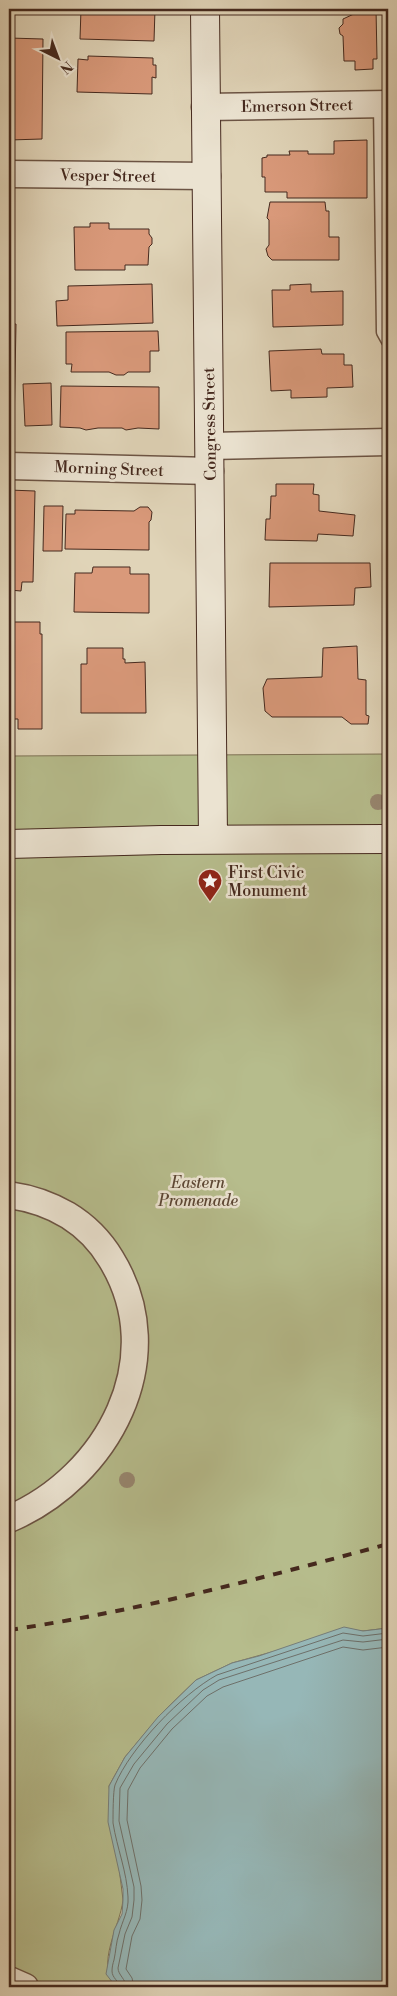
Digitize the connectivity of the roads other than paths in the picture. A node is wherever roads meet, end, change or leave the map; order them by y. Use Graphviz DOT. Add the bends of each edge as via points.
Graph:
graph roads {
  1 [pos="205,9"];
  2 [pos="384,104"];
  3 [pos="206,107"];
  4 [pos="9,174"];
  5 [pos="207,176"];
  6 [pos="386,337"];
  7 [pos="388,442"];
  8 [pos="210,459"];
  9 [pos="9,466"];
  10 [pos="388,839"];
  11 [pos="213,840"];
  12 [pos="9,844"];
  13 [pos="9,1195"];
  14 [pos="9,1519"];
  15 [pos="9,1981"];
  16 [pos="13,1987"];
  17 [pos="26,1987"];
  1 -- 3 [label="street, Congress Street"];
  2 -- 3 [label="street, Emerson Street"];
  2 -- 6 [label="lane"];
  3 -- 5 [label="street, Congress Street"];
  4 -- 5 [label="street, Vesper Street"];
  5 -- 8 [label="street, Congress Street"];
  7 -- 8 [label="street, Morning Street"];
  8 -- 9 [label="street, Morning Street"];
  8 -- 11 [label="street, Congress Street"];
  10 -- 11 [label="street"];
  11 -- 12 [label="street"];
  13 -- 14 [label="street" via="49,1205 93,1235 123,1281 132,1310 135,1338 125,1396 98,1449 50,1497"];
  15 -- 16 [label="street"];
  15 -- 17 [label="street"];
}
